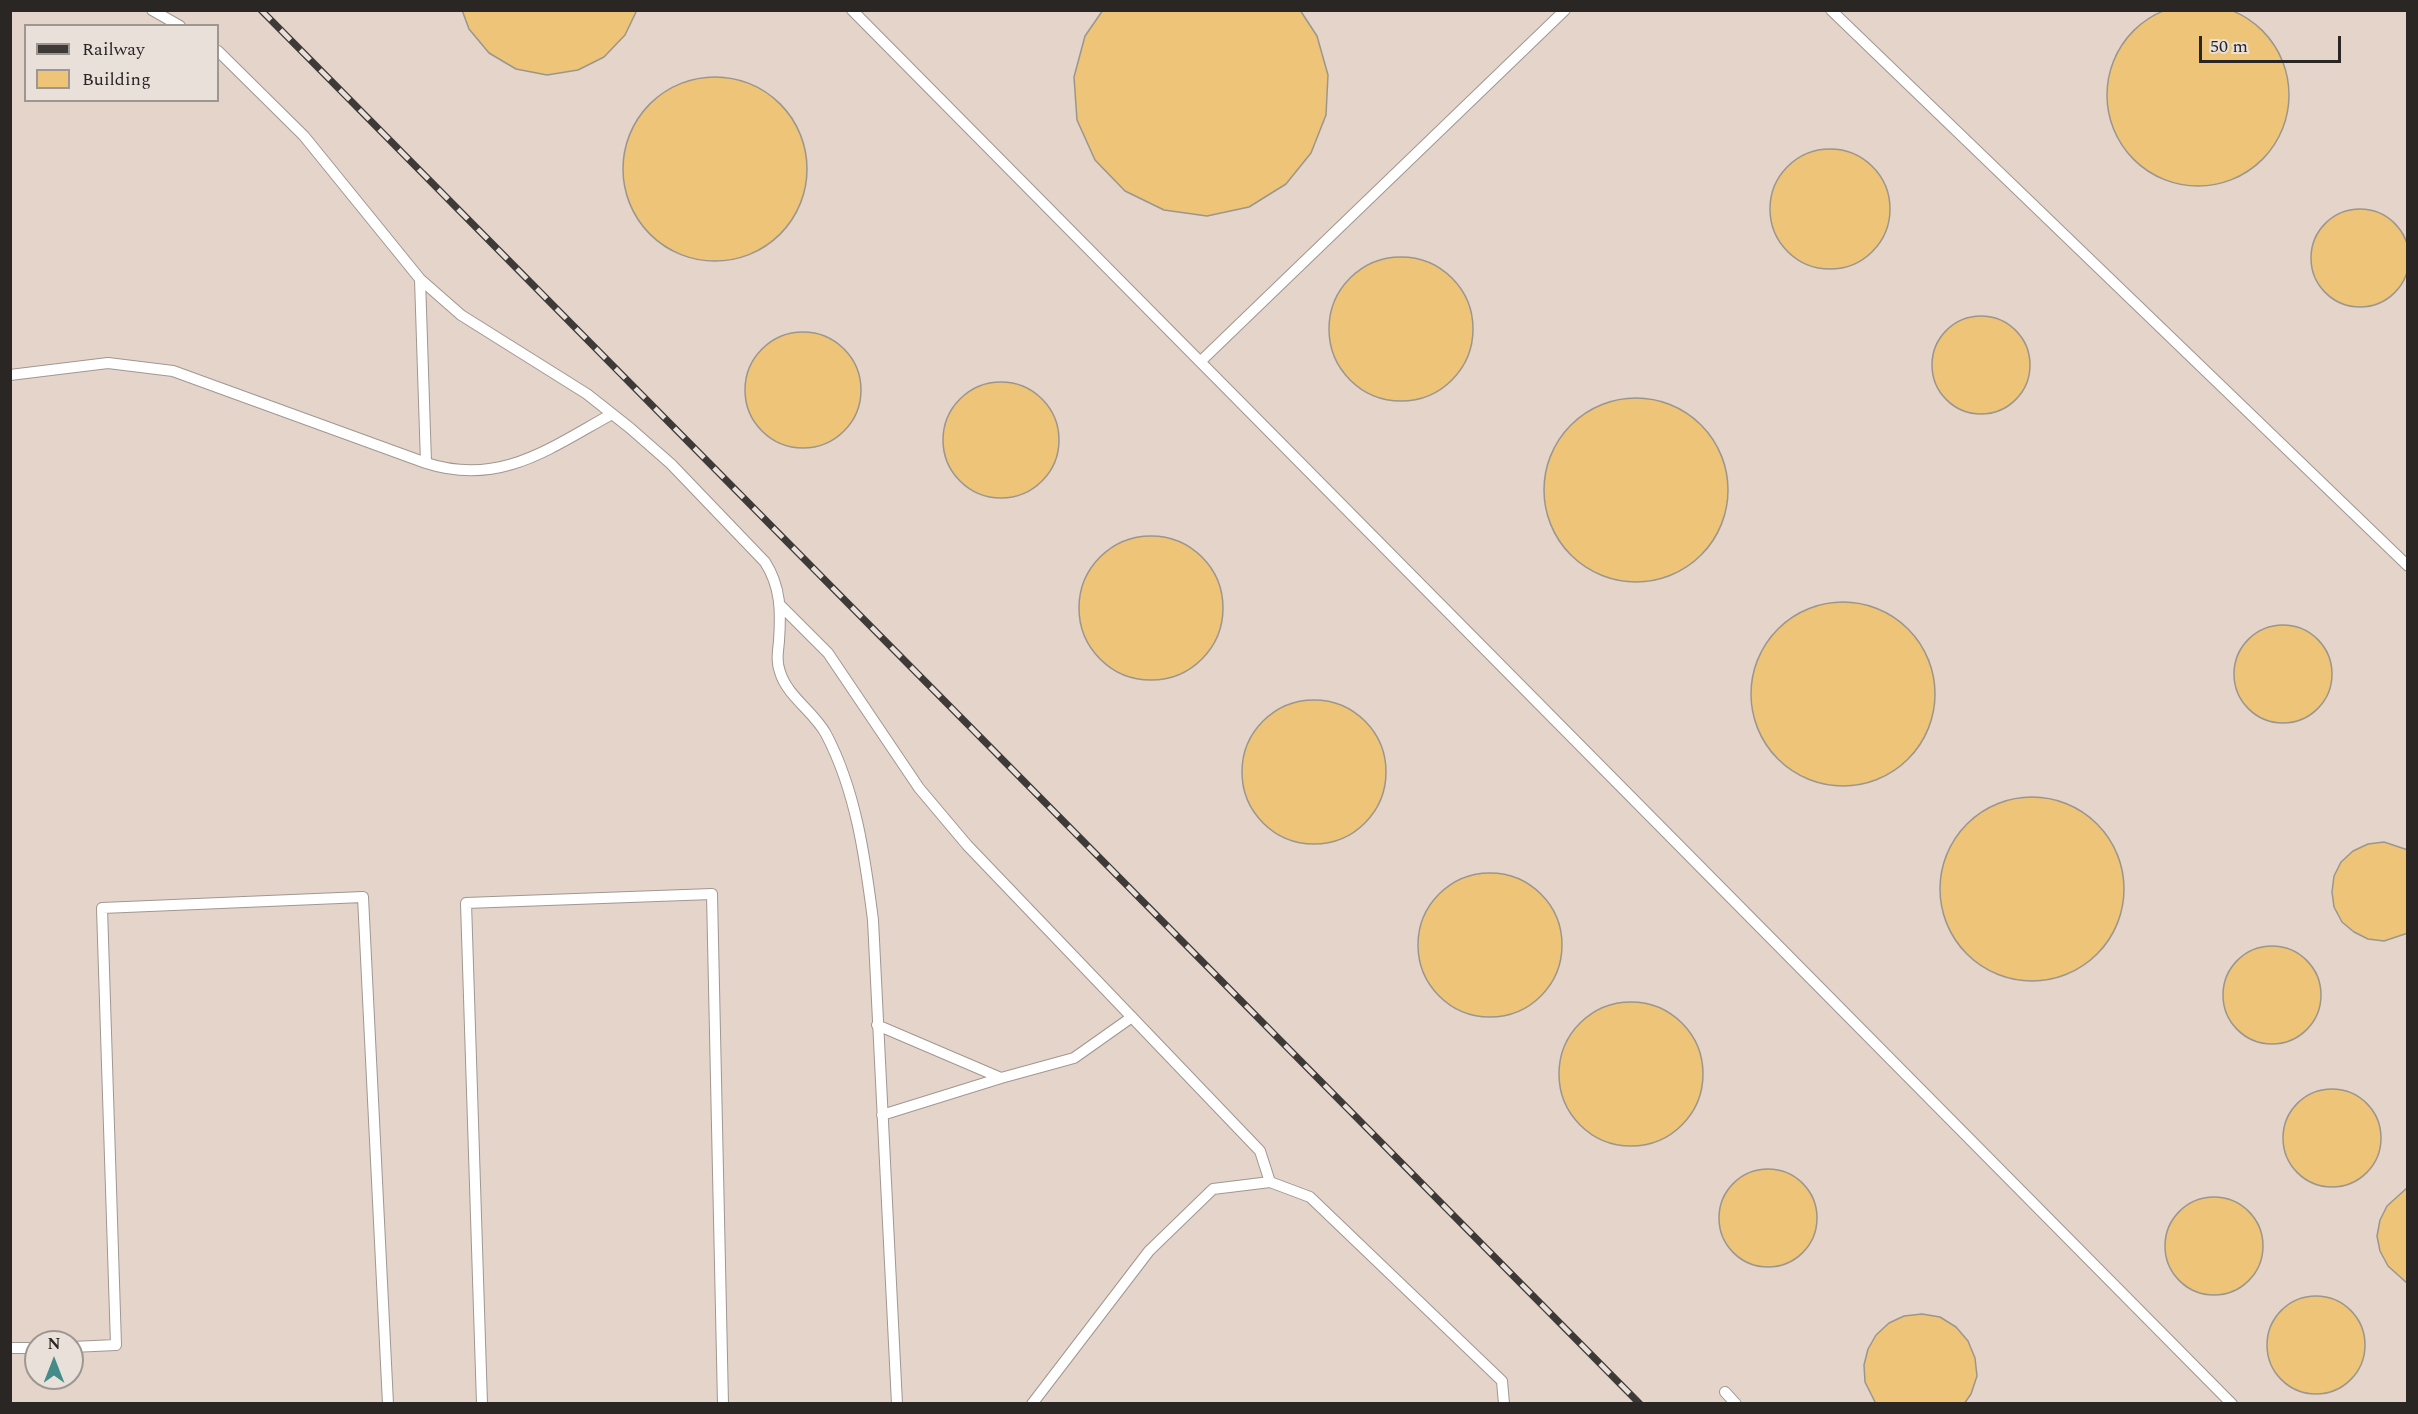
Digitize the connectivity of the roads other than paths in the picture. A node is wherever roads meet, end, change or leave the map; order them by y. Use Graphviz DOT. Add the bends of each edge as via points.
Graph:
graph roads {
  1 [pos="152,10"];
  2 [pos="852,10"];
  3 [pos="1565,10"];
  4 [pos="1831,10"];
  5 [pos="176,24"];
  6 [pos="219,52"];
  7 [pos="420,279"];
  8 [pos="1201,361"];
  9 [pos="10,375"];
  10 [pos="612,414"];
  11 [pos="426,463"];
  12 [pos="2408,566"];
  13 [pos="780,605"];
  14 [pos="1132,1017"];
  15 [pos="877,1025"];
  16 [pos="1001,1078"];
  17 [pos="882,1115"];
  18 [pos="1270,1182"];
  19 [pos="84,1346"];
  20 [pos="1725,1392"];
  21 [pos="388,1404"];
  22 [pos="482,1404"];
  23 [pos="723,1404"];
  24 [pos="897,1404"];
  25 [pos="1032,1404"];
  26 [pos="1504,1404"];
  27 [pos="1736,1404"];
  28 [pos="2232,1404"];
  1 -- 5 [label="lane"];
  2 -- 8 [label="lane"];
  3 -- 8 [label="lane"];
  4 -- 12 [label="lane"];
  6 -- 7 [label="lane" via="304,136"];
  7 -- 10 [label="lane" via="461,315 587,394"];
  7 -- 11 [label="lane"];
  8 -- 28 [label="lane"];
  9 -- 11 [label="lane" via="108,363 173,371"];
  10 -- 11 [label="lane" via="526,461 498,470 469,472"];
  10 -- 13 [label="lane" via="671,465 765,562 775,578"];
  13 -- 14 [label="lane" via="828,653 919,788 967,845"];
  13 -- 15 [label="lane" via="777,664 783,681 826,734 854,810 866,861 873,920"];
  14 -- 16 [label="lane" via="1074,1058"];
  14 -- 18 [label="lane" via="1260,1151"];
  15 -- 16 [label="lane"];
  15 -- 17 [label="lane"];
  16 -- 17 [label="lane"];
  17 -- 24 [label="lane"];
  18 -- 25 [label="lane" via="1213,1189 1149,1251"];
  18 -- 26 [label="lane" via="1310,1197 1502,1381"];
  19 -- 21 [label="lane" via="116,1345 102,908 363,897"];
  20 -- 27 [label="lane"];
  22 -- 23 [label="lane" via="466,903 712,894"];
}
